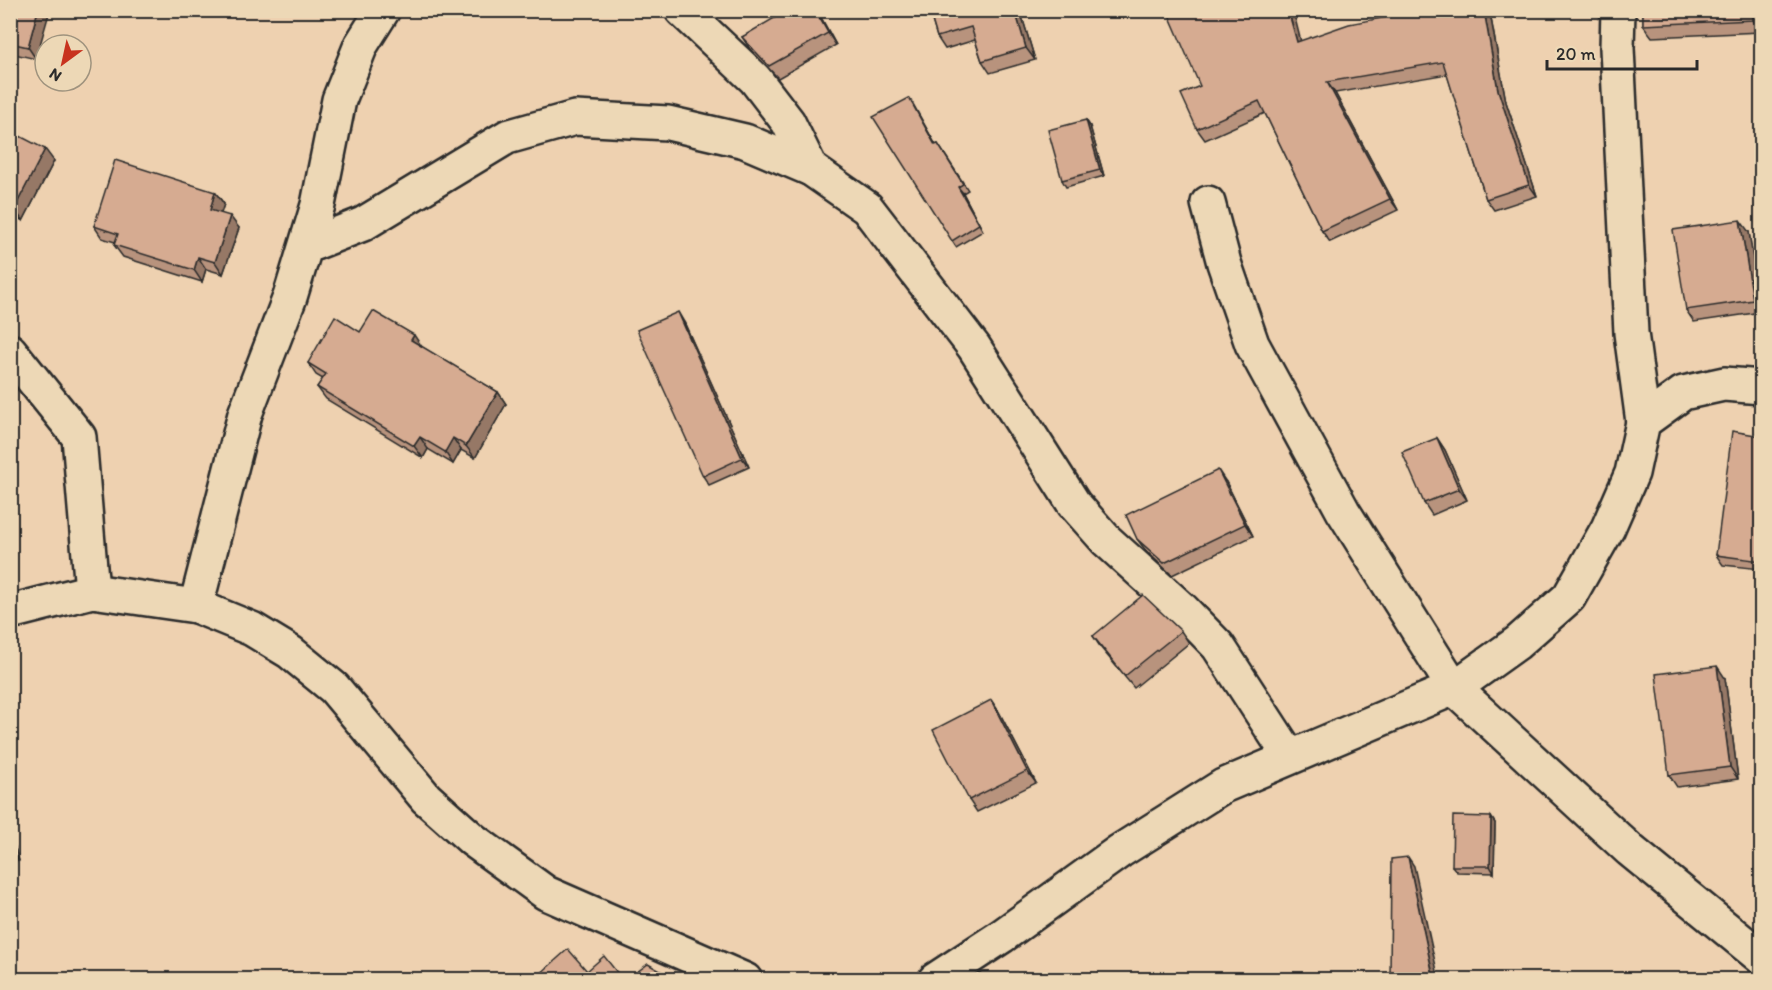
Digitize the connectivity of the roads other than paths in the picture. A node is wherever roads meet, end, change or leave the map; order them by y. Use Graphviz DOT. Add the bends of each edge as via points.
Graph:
graph roads {
  1 [pos="383,10"];
  2 [pos="682,10"];
  3 [pos="1618,10"];
  4 [pos="811,169"];
  5 [pos="1208,203"];
  6 [pos="307,246"];
  7 [pos="10,351"];
  8 [pos="1761,387"];
  9 [pos="1643,422"];
  10 [pos="92,591"];
  11 [pos="196,606"];
  12 [pos="10,612"];
  13 [pos="1454,688"];
  14 [pos="1290,758"];
  15 [pos="1761,958"];
  16 [pos="746,980"];
  17 [pos="935,980"];
  1 -- 6 [label="street" via="361,45 339,100"];
  2 -- 4 [label="street" via="755,79 788,122"];
  3 -- 9 [label="street" via="1631,333"];
  4 -- 6 [label="street" via="745,141 668,123 575,118 507,136 363,224"];
  4 -- 14 [label="street" via="867,208 974,347 1074,504 1106,540 1218,646"];
  5 -- 13 [label="street" via="1252,344 1343,511"];
  6 -- 11 [label="street" via="245,414"];
  7 -- 10 [label="street" via="79,437"];
  8 -- 9 [label="street" via="1724,384 1683,393"];
  9 -- 13 [label="street" via="1632,473 1608,528 1569,597 1517,643"];
  10 -- 11 [label="street"];
  10 -- 12 [label="street"];
  11 -- 16 [label="street" via="252,629 290,652 334,688 426,798 473,840 546,892"];
  13 -- 14 [label="street"];
  13 -- 15 [label="street" via="1630,850"];
  14 -- 17 [label="street" via="1223,786"];
}
